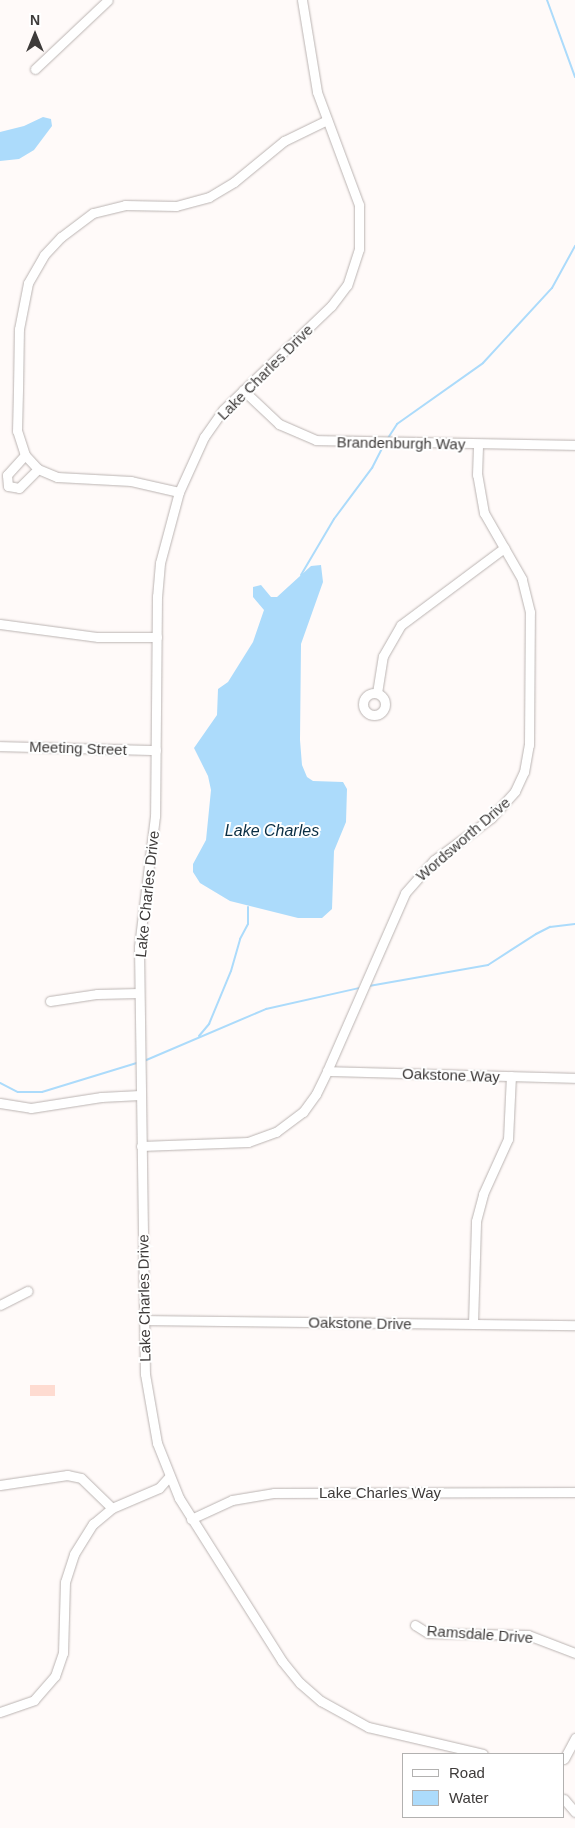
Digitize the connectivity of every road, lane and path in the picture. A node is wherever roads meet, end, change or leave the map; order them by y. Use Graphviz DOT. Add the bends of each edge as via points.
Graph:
graph roads {
  1 [pos="108,0"];
  2 [pos="302,0"];
  3 [pos="35,69"];
  4 [pos="327,120"];
  5 [pos="243,390"];
  6 [pos="478,444"];
  7 [pos="575,446"];
  8 [pos="24,455"];
  9 [pos="38,469"];
  10 [pos="179,492"];
  11 [pos="504,548"];
  12 [pos="0,624"];
  13 [pos="157,637"];
  14 [pos="377,693"];
  15 [pos="0,746"];
  16 [pos="156,750"];
  17 [pos="139,993"];
  18 [pos="50,1001"];
  19 [pos="327,1072"];
  20 [pos="511,1076"];
  21 [pos="575,1078"];
  22 [pos="140,1095"];
  23 [pos="0,1103"];
  24 [pos="141,1146"];
  25 [pos="28,1292"];
  26 [pos="0,1305"];
  27 [pos="144,1320"];
  28 [pos="473,1324"];
  29 [pos="575,1325"];
  30 [pos="169,1477"];
  31 [pos="0,1485"];
  32 [pos="575,1492"];
  33 [pos="112,1508"];
  34 [pos="191,1519"];
  35 [pos="414,1625"];
  36 [pos="575,1652"];
  37 [pos="0,1712"];
  38 [pos="575,1738"];
  39 [pos="479,1753"];
  40 [pos="565,1757"];
  41 [pos="565,1800"];
  42 [pos="575,1812"];
  1 -- 3 [label="street"];
  2 -- 4 [label="street, Lake Charles Drive" via="311,62"];
  4 -- 5 [label="street, Lake Charles Drive" via="359,205 361,233 356,262 347,285 332,306"];
  4 -- 8 [label="street" via="284,141 234,182 209,197 176,206 105,208 81,220 61,237 34,272 21,311 17,431"];
  5 -- 6 [label="street, Brandenburgh Way" via="279,424 316,440"];
  5 -- 10 [label="street, Lake Charles Drive" via="204,437"];
  6 -- 7 [label="street, Brandenburgh Way"];
  6 -- 11 [label="street, Wordsworth Drive" via="480,501"];
  8 -- 9 [label="street"];
  8 -- 9 [label="street" via="7,475 8,486 19,488"];
  9 -- 10 [label="street" via="57,476 131,481"];
  10 -- 13 [label="street, Lake Charles Drive" via="160,564"];
  11 -- 14 [label="street" via="401,625 383,656"];
  11 -- 19 [label="street, Wordsworth Drive" via="522,579 530,612 529,745 524,772 502,808 434,860 405,892"];
  12 -- 13 [label="street" via="98,637"];
  13 -- 16 [label="street, Lake Charles Drive"];
  15 -- 16 [label="street, Meeting Street"];
  16 -- 17 [label="street, Lake Charles Drive" via="155,816 139,947"];
  17 -- 18 [label="street" via="97,994"];
  17 -- 22 [label="street, Lake Charles Drive"];
  19 -- 20 [label="street, Oakstone Way"];
  19 -- 24 [label="street, Wordsworth Drive" via="302,1112 286,1126 264,1138 232,1145"];
  20 -- 21 [label="street, Oakstone Way"];
  20 -- 28 [label="street" via="508,1139 483,1194 476,1221"];
  22 -- 23 [label="street" via="100,1096 31,1108"];
  22 -- 24 [label="street, Lake Charles Drive"];
  24 -- 27 [label="street, Lake Charles Drive"];
  25 -- 26 [label="street"];
  27 -- 28 [label="street, Oakstone Drive"];
  27 -- 30 [label="street, Lake Charles Drive" via="148,1406"];
  28 -- 29 [label="street, Oakstone Drive"];
  30 -- 33 [label="street" via="159,1488"];
  30 -- 34 [label="street, Lake Charles Drive"];
  31 -- 33 [label="street" via="54,1475 74,1477 97,1491"];
  32 -- 34 [label="street, Lake Charles Way" via="274,1492 232,1500"];
  33 -- 37 [label="street" via="93,1524 74,1554 65,1582 63,1653 55,1676 34,1700"];
  34 -- 39 [label="street, Lake Charles Drive" via="282,1661 321,1701 368,1727"];
  35 -- 36 [label="street, Ramsdale Drive" via="428,1633 528,1635"];
  38 -- 40 [label="street"];
  41 -- 42 [label="street"];
}
